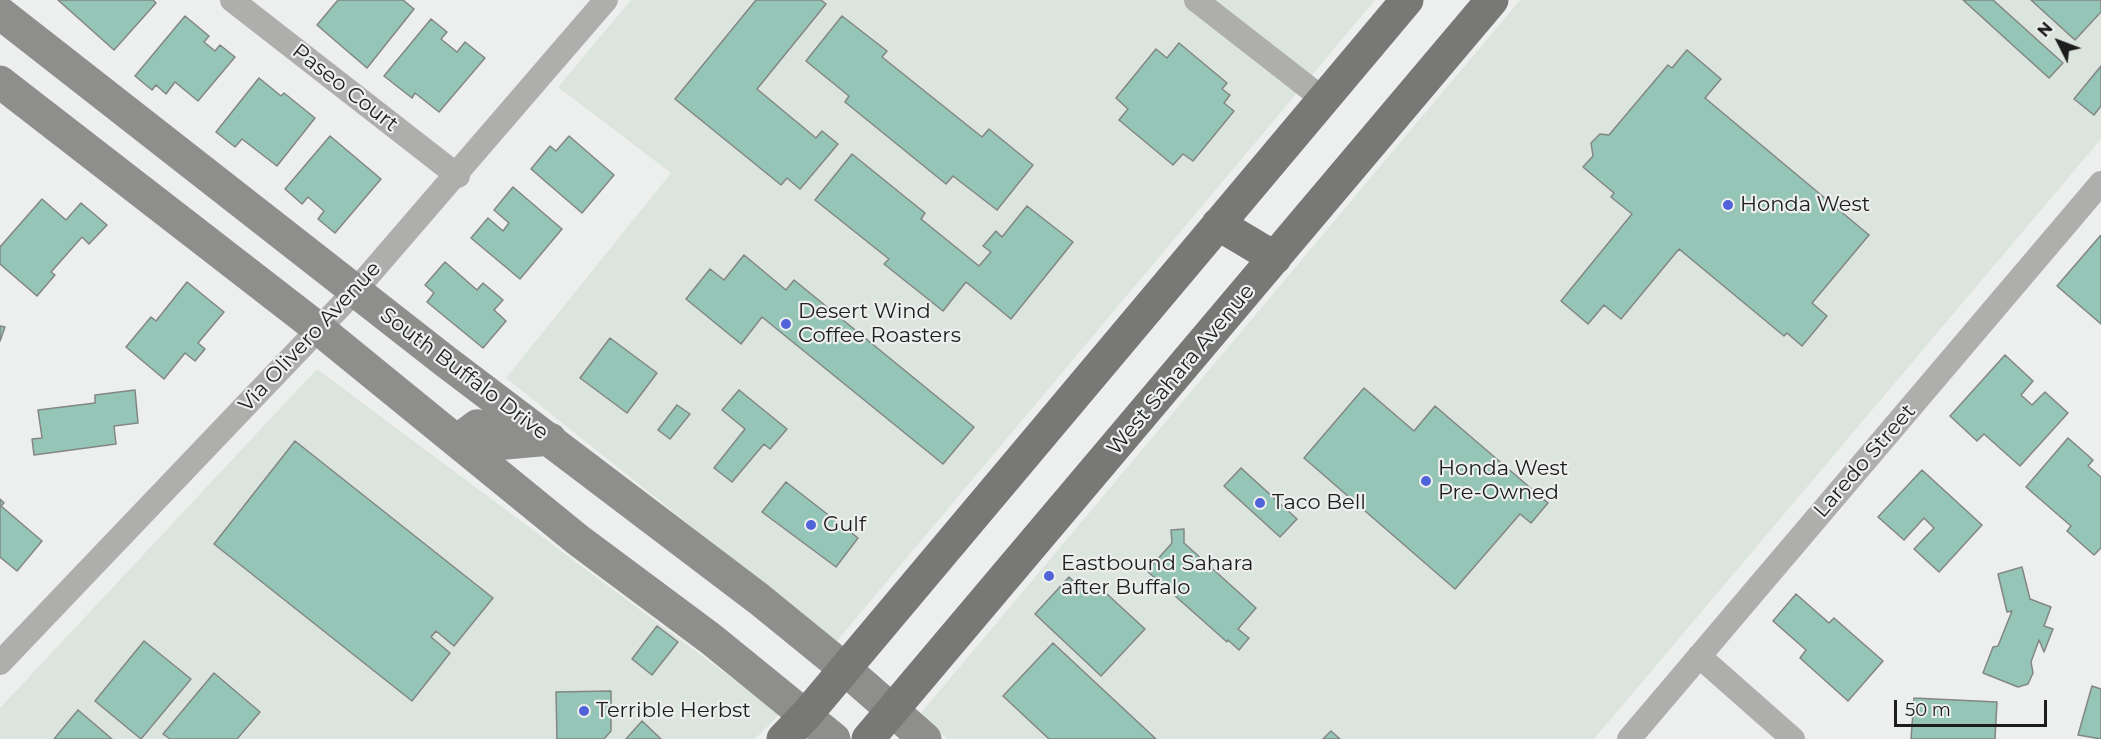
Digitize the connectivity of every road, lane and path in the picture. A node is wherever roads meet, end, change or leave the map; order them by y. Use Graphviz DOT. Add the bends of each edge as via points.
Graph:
graph roads {
  1 [pos="232,0"];
  2 [pos="606,0"];
  3 [pos="1196,0"];
  4 [pos="1407,0"];
  5 [pos="1492,0"];
  6 [pos="0,13"];
  7 [pos="0,82"];
  8 [pos="1323,99"];
  9 [pos="458,176"];
  10 [pos="2101,183"];
  11 [pos="1218,224"];
  12 [pos="1275,258"];
  13 [pos="356,290"];
  14 [pos="319,329"];
  15 [pos="550,439"];
  16 [pos="457,441"];
  17 [pos="1699,656"];
  18 [pos="0,663"];
  19 [pos="845,669"];
  20 [pos="895,711"];
  21 [pos="806,715"];
  22 [pos="783,739"];
  23 [pos="834,739"];
  24 [pos="868,739"];
  25 [pos="925,739"];
  26 [pos="1629,739"];
  27 [pos="1793,739"];
  1 -- 9 [label="street, Paseo Court"];
  2 -- 9 [label="street, Via Olivero Avenue"];
  3 -- 8 [label="street"];
  4 -- 8 [label="main road"];
  5 -- 12 [label="main road, West Sahara Avenue"];
  6 -- 13 [label="main road, South Buffalo Drive"];
  7 -- 14 [label="main road"];
  8 -- 11 [label="main road"];
  9 -- 13 [label="street, Via Olivero Avenue"];
  10 -- 17 [label="street, Laredo Street"];
  11 -- 12 [label="main road"];
  11 -- 19 [label="main road"];
  12 -- 20 [label="main road, West Sahara Avenue"];
  13 -- 14 [label="street, Via Olivero Avenue"];
  13 -- 15 [label="main road, South Buffalo Drive"];
  14 -- 16 [label="main road"];
  14 -- 18 [label="street, Via Olivero Avenue"];
  15 -- 16 [label="main road" via="506,443 477,426"];
  15 -- 19 [label="main road, South Buffalo Drive"];
  16 -- 21 [label="main road"];
  17 -- 26 [label="street, Laredo Street"];
  17 -- 27 [label="street"];
  19 -- 20 [label="main road, South Buffalo Drive"];
  19 -- 21 [label="main road"];
  20 -- 24 [label="main road, West Sahara Avenue"];
  20 -- 25 [label="main road, South Buffalo Drive"];
  21 -- 22 [label="main road"];
  21 -- 23 [label="main road"];
}
